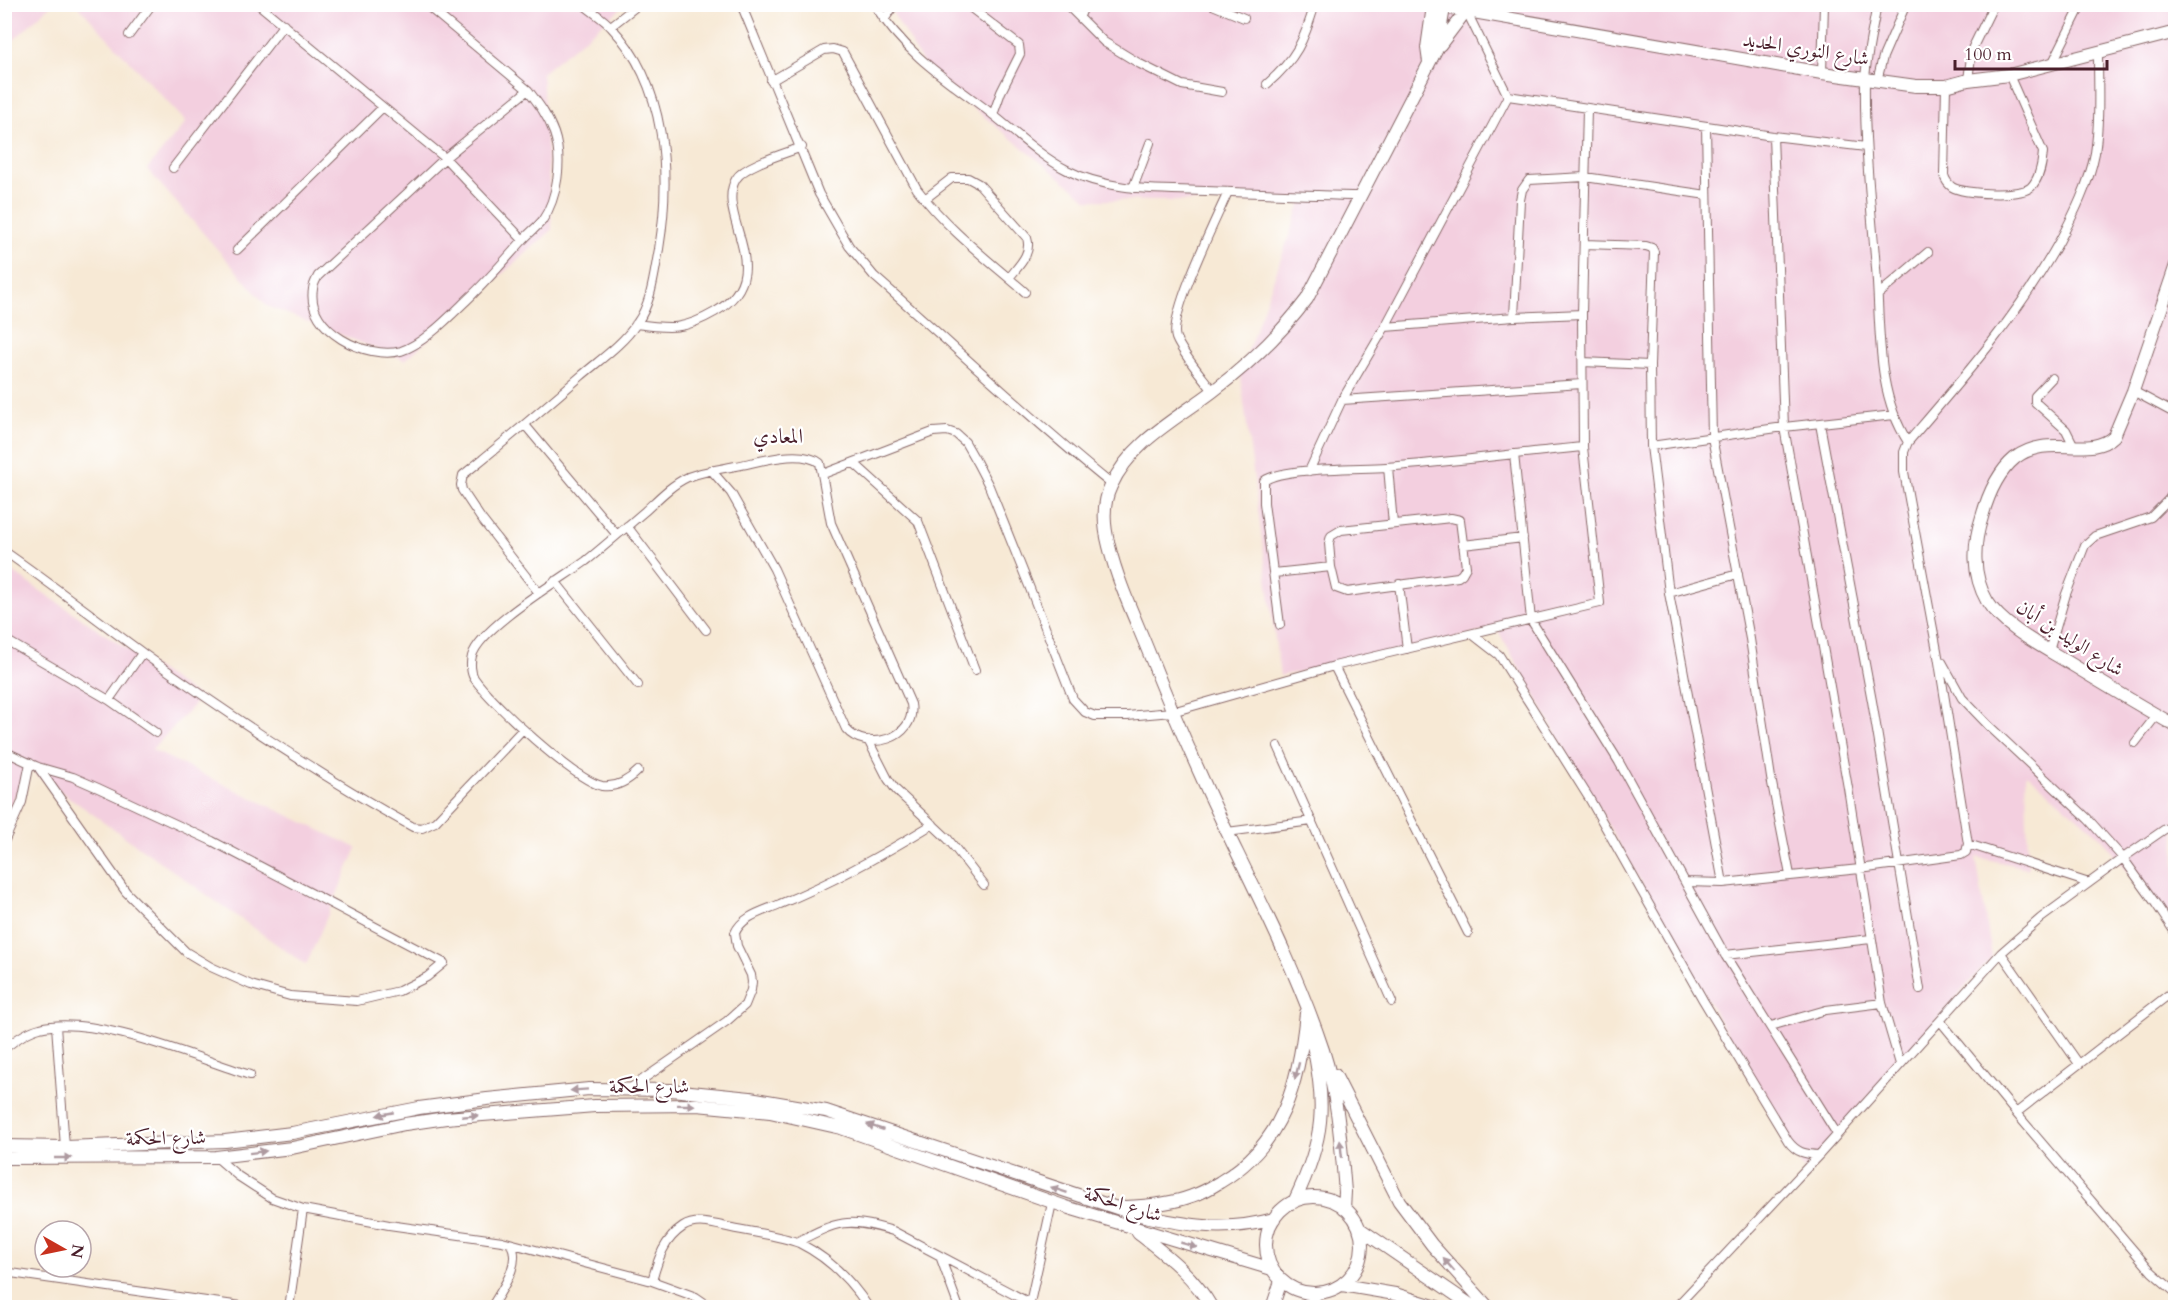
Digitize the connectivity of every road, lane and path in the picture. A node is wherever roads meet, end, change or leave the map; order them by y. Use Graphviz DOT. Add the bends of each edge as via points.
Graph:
graph roads {
  1 [pos="153,4"];
  2 [pos="258,4"];
  3 [pos="425,4"];
  4 [pos="583,4"];
  5 [pos="639,4"];
  6 [pos="741,4"];
  7 [pos="874,4"];
  8 [pos="895,4"];
  9 [pos="966,4"];
  10 [pos="1066,4"];
  11 [pos="1085,4"];
  12 [pos="1210,4"];
  13 [pos="1315,4"];
  14 [pos="1508,4"];
  15 [pos="1824,4"];
  16 [pos="1877,4"];
  17 [pos="1906,4"];
  18 [pos="1994,4"];
  19 [pos="2082,4"];
  20 [pos="1437,6"];
  21 [pos="1466,12"];
  22 [pos="1080,16"];
  23 [pos="1499,16"];
  24 [pos="1244,18"];
  25 [pos="884,20"];
  26 [pos="284,24"];
  27 [pos="611,26"];
  28 [pos="2175,32"];
  29 [pos="129,35"];
  30 [pos="1437,48"];
  31 [pos="2098,53"];
  32 [pos="1430,62"];
  33 [pos="2052,64"];
  34 [pos="1822,73"];
  35 [pos="2009,75"];
  36 [pos="1871,80"];
  37 [pos="1968,80"];
  38 [pos="771,81"];
  39 [pos="1267,84"];
  40 [pos="1946,86"];
  41 [pos="528,90"];
  42 [pos="1222,92"];
  43 [pos="1508,96"];
  44 [pos="382,108"];
  45 [pos="1587,109"];
  46 [pos="993,115"];
  47 [pos="1706,126"];
  48 [pos="1773,136"];
  49 [pos="1150,143"];
  50 [pos="801,147"];
  51 [pos="1866,147"];
  52 [pos="445,158"];
  53 [pos="173,168"];
  54 [pos="1586,177"];
  55 [pos="1133,188"];
  56 [pos="1228,192"];
  57 [pos="1707,195"];
  58 [pos="1361,196"];
  59 [pos="925,199"];
  60 [pos="523,240"];
  61 [pos="1584,244"];
  62 [pos="237,250"];
  63 [pos="1928,252"];
  64 [pos="2175,266"];
  65 [pos="1010,278"];
  66 [pos="1025,292"];
  67 [pos="1879,294"];
  68 [pos="1582,314"];
  69 [pos="1514,317"];
  70 [pos="636,324"];
  71 [pos="1385,327"];
  72 [pos="1583,362"];
  73 [pos="1650,365"];
  74 [pos="2052,378"];
  75 [pos="1582,384"];
  76 [pos="1213,391"];
  77 [pos="2133,391"];
  78 [pos="1342,400"];
  79 [pos="2175,414"];
  80 [pos="1894,415"];
  81 [pos="525,424"];
  82 [pos="1820,424"];
  83 [pos="1784,427"];
  84 [pos="1712,437"];
  85 [pos="1908,441"];
  86 [pos="1651,446"];
  87 [pos="2074,446"];
  88 [pos="1583,447"];
  89 [pos="1514,454"];
  90 [pos="854,464"];
  91 [pos="1388,467"];
  92 [pos="711,470"];
  93 [pos="1309,471"];
  94 [pos="823,474"];
  95 [pos="1112,484"];
  96 [pos="2175,488"];
  97 [pos="1394,524"];
  98 [pos="627,526"];
  99 [pos="617,535"];
  100 [pos="1523,538"];
  101 [pos="1463,545"];
  102 [pos="4,551"];
  103 [pos="1331,567"];
  104 [pos="1274,573"];
  105 [pos="1738,574"];
  106 [pos="555,581"];
  107 [pos="1399,584"];
  108 [pos="539,593"];
  109 [pos="1669,593"];
  110 [pos="1531,620"];
  111 [pos="1280,626"];
  112 [pos="706,630"];
  113 [pos="1473,634"];
  114 [pos="4,639"];
  115 [pos="1407,649"];
  116 [pos="2049,651"];
  117 [pos="142,653"];
  118 [pos="1938,656"];
  119 [pos="1334,666"];
  120 [pos="975,670"];
  121 [pos="638,685"];
  122 [pos="109,700"];
  123 [pos="2175,702"];
  124 [pos="1172,712"];
  125 [pos="2156,716"];
  126 [pos="2174,725"];
  127 [pos="523,729"];
  128 [pos="156,734"];
  129 [pos="868,740"];
  130 [pos="2135,743"];
  131 [pos="1278,746"];
  132 [pos="4,751"];
  133 [pos="34,765"];
  134 [pos="638,771"];
  135 [pos="1312,821"];
  136 [pos="933,824"];
  137 [pos="2175,827"];
  138 [pos="1227,832"];
  139 [pos="4,842"];
  140 [pos="1968,844"];
  141 [pos="2122,858"];
  142 [pos="1898,864"];
  143 [pos="1860,869"];
  144 [pos="1790,875"];
  145 [pos="1686,882"];
  146 [pos="1723,883"];
  147 [pos="2089,884"];
  148 [pos="984,885"];
  149 [pos="1468,933"];
  150 [pos="2175,934"];
  151 [pos="1871,939"];
  152 [pos="2001,953"];
  153 [pos="1725,955"];
  154 [pos="2175,989"];
  155 [pos="1920,990"];
  156 [pos="1302,996"];
  157 [pos="1392,1002"];
  158 [pos="1882,1003"];
  159 [pos="1306,1013"];
  160 [pos="1941,1022"];
  161 [pos="56,1026"];
  162 [pos="1771,1026"];
  163 [pos="4,1048"];
  164 [pos="1323,1048"];
  165 [pos="1900,1064"];
  166 [pos="2079,1064"];
  167 [pos="250,1076"];
  168 [pos="629,1089"];
  169 [pos="2016,1113"];
  170 [pos="1837,1134"];
  171 [pos="4,1146"];
  172 [pos="65,1146"];
  173 [pos="1819,1155"];
  174 [pos="216,1157"];
  175 [pos="4,1158"];
  176 [pos="1294,1202"];
  177 [pos="1052,1203"];
  178 [pos="1113,1208"];
  179 [pos="1344,1208"];
  180 [pos="303,1209"];
  181 [pos="1274,1219"];
  182 [pos="1133,1228"];
  183 [pos="1359,1229"];
  184 [pos="797,1242"];
  185 [pos="511,1244"];
  186 [pos="940,1256"];
  187 [pos="1272,1269"];
  188 [pos="4,1272"];
  189 [pos="652,1281"];
  190 [pos="1281,1281"];
  191 [pos="1342,1285"];
  192 [pos="2175,1293"];
  193 [pos="1316,1294"];
  194 [pos="1032,1305"];
  195 [pos="255,1308"];
  196 [pos="289,1308"];
  197 [pos="492,1308"];
  198 [pos="712,1308"];
  199 [pos="869,1308"];
  200 [pos="959,1308"];
  201 [pos="1212,1308"];
  202 [pos="1272,1308"];
  203 [pos="1305,1308"];
  204 [pos="1440,1308"];
  205 [pos="1475,1308"];
  206 [pos="1489,1308"];
  207 [pos="1676,1308"];
  1 -- 29 [label="street"];
  2 -- 26 [label="street"];
  3 -- 41 [label="street"];
  4 -- 27 [label="street"];
  5 -- 27 [label="street"];
  6 -- 38 [label="street"];
  7 -- 25 [label="street"];
  8 -- 25 [label="street"];
  9 -- 46 [label="street" via="1019,45 1020,54"];
  10 -- 22 [label="street"];
  11 -- 22 [label="street"];
  12 -- 24 [label="street"];
  13 -- 39 [label="street" via="1295,54 1287,67"];
  14 -- 23 [label="street"];
  15 -- 34 [label="street"];
  16 -- 36 [label="street"];
  17 -- 36 [label="street"];
  18 -- 37 [label="street" via="1972,49"];
  19 -- 33 [label="street"];
  20 -- 21 [label="street, شارع النوري الحديد"];
  20 -- 30 [label="street"];
  20 -- 32 [label="street" via="1427,48"];
  21 -- 23 [label="street, شارع النوري الحديد"];
  21 -- 30 [label="street"];
  21 -- 43 [label="street"];
  22 -- 42 [label="street" via="1104,42 1140,64 1182,86"];
  23 -- 34 [label="street, شارع النوري الحديد"];
  25 -- 46 [label="street" via="925,65"];
  26 -- 44 [label="street"];
  26 -- 53 [label="street"];
  27 -- 70 [label="street" via="640,67 659,124 666,167 655,269 644,312"];
  28 -- 31 [label="street, شارع النوري الحديد"];
  30 -- 32 [label="street"];
  31 -- 33 [label="street, شارع النوري الحديد"];
  31 -- 85 [label="street" via="2098,130 2077,207 2044,268 2004,328"];
  32 -- 58 [label="street"];
  33 -- 35 [label="street, شارع النوري الحديد"];
  34 -- 36 [label="street, شارع النوري الحديد"];
  35 -- 37 [label="street, شارع النوري الحديد"];
  35 -- 40 [label="street" via="2043,152 2037,178 2024,192 1962,190 1946,181"];
  36 -- 40 [label="street, شارع النوري الحديد"];
  36 -- 51 [label="street"];
  37 -- 40 [label="street, شارع النوري الحديد"];
  38 -- 50 [label="street"];
  38 -- 59 [label="street" via="825,50 843,52"];
  41 -- 52 [label="street"];
  41 -- 60 [label="street" via="555,135 558,166 547,211"];
  43 -- 45 [label="street"];
  43 -- 71 [label="street"];
  44 -- 52 [label="street"];
  44 -- 62 [label="street"];
  45 -- 47 [label="street"];
  45 -- 54 [label="street"];
  46 -- 55 [label="street" via="1066,170 1087,179"];
  47 -- 48 [label="street"];
  47 -- 57 [label="street"];
  48 -- 51 [label="street"];
  48 -- 83 [label="street"];
  49 -- 55 [label="street"];
  50 -- 70 [label="street" via="756,165 738,175 734,182 733,206 745,262 741,283 729,304 686,326"];
  50 -- 95 [label="street" via="819,194 859,260 1055,439"];
  51 -- 67 [label="street"];
  52 -- 60 [label="street"];
  52 -- 60 [label="street" via="318,276 313,301 331,333 376,352 401,351 422,340 465,301"];
  54 -- 57 [label="street"];
  54 -- 61 [label="street"];
  54 -- 69 [label="street" via="1529,180 1525,186 1520,200"];
  55 -- 56 [label="street"];
  56 -- 58 [label="street"];
  56 -- 76 [label="street" via="1175,326 1176,337"];
  57 -- 84 [label="street"];
  58 -- 76 [label="street" via="1293,318 1264,349"];
  59 -- 65 [label="street" via="961,238"];
  59 -- 65 [label="street" via="952,178 968,178 979,184 1030,246"];
  61 -- 68 [label="street"];
  61 -- 73 [label="street" via="1652,248"];
  63 -- 67 [label="street"];
  64 -- 77 [label="street, شارع الوليد بن أبان"];
  65 -- 66 [label="street"];
  67 -- 80 [label="street" via="1882,366"];
  68 -- 69 [label="street"];
  68 -- 72 [label="street"];
  69 -- 71 [label="street"];
  70 -- 81 [label="street" via="624,339"];
  71 -- 78 [label="street"];
  72 -- 73 [label="street"];
  72 -- 75 [label="street"];
  73 -- 86 [label="street"];
  74 -- 87 [label="street" via="2036,396 2036,402 2067,430"];
  75 -- 78 [label="street"];
  75 -- 88 [label="street"];
  76 -- 95 [label="street" via="1140,445"];
  77 -- 79 [label="street"];
  77 -- 87 [label="street, شارع الوليد بن أبان" via="2118,430 2109,440 2095,446"];
  78 -- 93 [label="street"];
  80 -- 82 [label="street"];
  80 -- 85 [label="street"];
  81 -- 99 [label="street"];
  81 -- 108 [label="street" via="463,475 461,485 480,517"];
  82 -- 83 [label="street"];
  82 -- 142 [label="street"];
  83 -- 84 [label="street"];
  83 -- 143 [label="street"];
  84 -- 86 [label="street"];
  84 -- 105 [label="street"];
  85 -- 118 [label="street" via="1904,472"];
  86 -- 109 [label="street"];
  87 -- 116 [label="street, شارع الوليد بن أبان" via="2039,446 2015,458 2003,470 1984,508 1975,548 1980,585 1987,601 2003,620"];
  88 -- 89 [label="street"];
  88 -- 110 [label="street" via="1600,603"];
  89 -- 91 [label="street"];
  89 -- 100 [label="street"];
  90 -- 94 [label="street"];
  90 -- 120 [label="street" via="918,521"];
  90 -- 124 [label="street" via="933,432 947,430 956,434 968,447 989,486 1078,707 1095,716"];
  91 -- 93 [label="street"];
  91 -- 97 [label="street"];
  92 -- 94 [label="street" via="798,457 818,461"];
  92 -- 98 [label="street" via="678,482"];
  92 -- 129 [label="street" via="731,493 774,569 846,729 860,740"];
  93 -- 104 [label="street" via="1278,474 1264,481"];
  94 -- 129 [label="street" via="831,523 911,704 911,719 900,734 885,740"];
  95 -- 124 [label="street" via="1105,512 1109,547"];
  96 -- 116 [label="street" via="2151,516 2096,536 2085,545"];
  97 -- 101 [label="street" via="1457,518 1462,526"];
  97 -- 103 [label="street" via="1335,532 1329,543"];
  98 -- 99 [label="street"];
  98 -- 112 [label="street"];
  99 -- 106 [label="street"];
  100 -- 101 [label="street"];
  100 -- 110 [label="street"];
  101 -- 107 [label="street" via="1466,567 1462,574"];
  102 -- 117 [label="street"];
  103 -- 104 [label="street"];
  103 -- 107 [label="street" via="1334,586 1342,592"];
  104 -- 111 [label="street"];
  105 -- 109 [label="street"];
  105 -- 144 [label="street"];
  106 -- 108 [label="street"];
  106 -- 121 [label="street"];
  107 -- 115 [label="street"];
  108 -- 127 [label="street" via="479,642 471,662 473,677"];
  109 -- 146 [label="street"];
  110 -- 113 [label="street"];
  110 -- 145 [label="street" via="1619,762"];
  113 -- 115 [label="street"];
  113 -- 173 [label="street" via="1499,655 1577,779 1788,1141 1799,1152"];
  114 -- 122 [label="street"];
  115 -- 119 [label="street"];
  116 -- 125 [label="street, شارع الوليد بن أبان"];
  117 -- 122 [label="street"];
  117 -- 127 [label="street" via="249,728 413,827 435,822"];
  118 -- 140 [label="street"];
  118 -- 141 [label="street" via="1962,698 2088,819"];
  119 -- 124 [label="street"];
  119 -- 149 [label="street"];
  122 -- 128 [label="street"];
  123 -- 126 [label="street"];
  124 -- 138 [label="street"];
  125 -- 126 [label="street, شارع الوليد بن أبان"];
  125 -- 130 [label="street"];
  127 -- 134 [label="street" via="594,783 624,783"];
  129 -- 136 [label="street" via="888,779"];
  131 -- 135 [label="street"];
  132 -- 133 [label="street"];
  133 -- 133 [label="street" via="126,892 180,947 211,967 273,993 357,1001 399,991 444,963 212,841 73,777"];
  133 -- 139 [label="street"];
  135 -- 138 [label="street"];
  135 -- 157 [label="street"];
  136 -- 148 [label="street"];
  136 -- 168 [label="street" via="813,891 743,921 735,933 736,946 752,982 745,1005"];
  137 -- 141 [label="street" via="2165,828"];
  138 -- 156 [label="street"];
  140 -- 142 [label="street" via="1961,855"];
  140 -- 147 [label="street"];
  141 -- 147 [label="street"];
  141 -- 150 [label="street"];
  142 -- 143 [label="street"];
  142 -- 155 [label="street"];
  143 -- 144 [label="street"];
  143 -- 151 [label="street"];
  144 -- 146 [label="street"];
  145 -- 146 [label="street"];
  145 -- 153 [label="street"];
  147 -- 152 [label="street"];
  151 -- 153 [label="street"];
  151 -- 158 [label="street"];
  152 -- 160 [label="street"];
  152 -- 166 [label="street"];
  153 -- 162 [label="street"];
  154 -- 166 [label="street"];
  156 -- 159 [label="street"];
  156 -- 164 [label="street"];
  158 -- 162 [label="street" via="1826,1010"];
  158 -- 165 [label="street"];
  159 -- 176 [label="street" via="1322,1109 1316,1149"];
  159 -- 178 [label="street, one-way" via="1300,1062 1286,1107 1272,1136 1244,1166 1193,1196"];
  160 -- 165 [label="street"];
  160 -- 169 [label="street"];
  161 -- 163 [label="street" via="32,1031"];
  161 -- 167 [label="street" via="111,1031"];
  161 -- 172 [label="street"];
  162 -- 170 [label="street"];
  179 -- 164 [label="street, one-way" via="1339,1121"];
  206 -- 164 [label="street, one-way" via="1432,1245 1399,1201"];
  165 -- 170 [label="street"];
  166 -- 169 [label="street"];
  168 -- 172 [label="street, شارع الحكمة, one-way" via="549,1092 430,1106 292,1133 225,1141"];
  178 -- 168 [label="street, شارع الحكمة, one-way" via="826,1111 713,1093"];
  169 -- 192 [label="street" via="2152,1272"];
  170 -- 173 [label="street"];
  171 -- 172 [label="street, شارع الحكمة"];
  173 -- 207 [label="street"];
  175 -- 174 [label="street, شارع الحكمة, one-way"];
  174 -- 177 [label="street, شارع الحكمة, one-way" via="292,1148 446,1118 595,1106 697,1106 770,1112 841,1128"];
  174 -- 180 [label="street" via="272,1198"];
  176 -- 179 [label="street" via="1320,1197"];
  176 -- 181 [label="street"];
  177 -- 182 [label="street, شارع الحكمة"];
  177 -- 194 [label="street"];
  178 -- 181 [label="street, شارع الحكمة" via="1211,1227"];
  179 -- 183 [label="street"];
  180 -- 185 [label="street"];
  180 -- 196 [label="street"];
  181 -- 187 [label="street" via="1266,1244"];
  182 -- 187 [label="street, شارع الحكمة, one-way"];
  182 -- 201 [label="street" via="1193,1280"];
  183 -- 191 [label="street" via="1361,1256"];
  183 -- 205 [label="street"];
  184 -- 186 [label="street" via="831,1225 850,1222 893,1231"];
  184 -- 189 [label="street" via="703,1222 685,1225 668,1239"];
  184 -- 199 [label="street" via="829,1261 853,1284"];
  185 -- 189 [label="street"];
  185 -- 197 [label="street" via="515,1251 513,1266"];
  186 -- 194 [label="street"];
  186 -- 200 [label="street"];
  187 -- 190 [label="street"];
  188 -- 195 [label="street"];
  189 -- 198 [label="street" via="696,1297"];
  190 -- 193 [label="street" via="1299,1291"];
  190 -- 202 [label="street"];
  191 -- 193 [label="street"];
  191 -- 204 [label="street" via="1395,1294"];
  193 -- 203 [label="street"];
}
